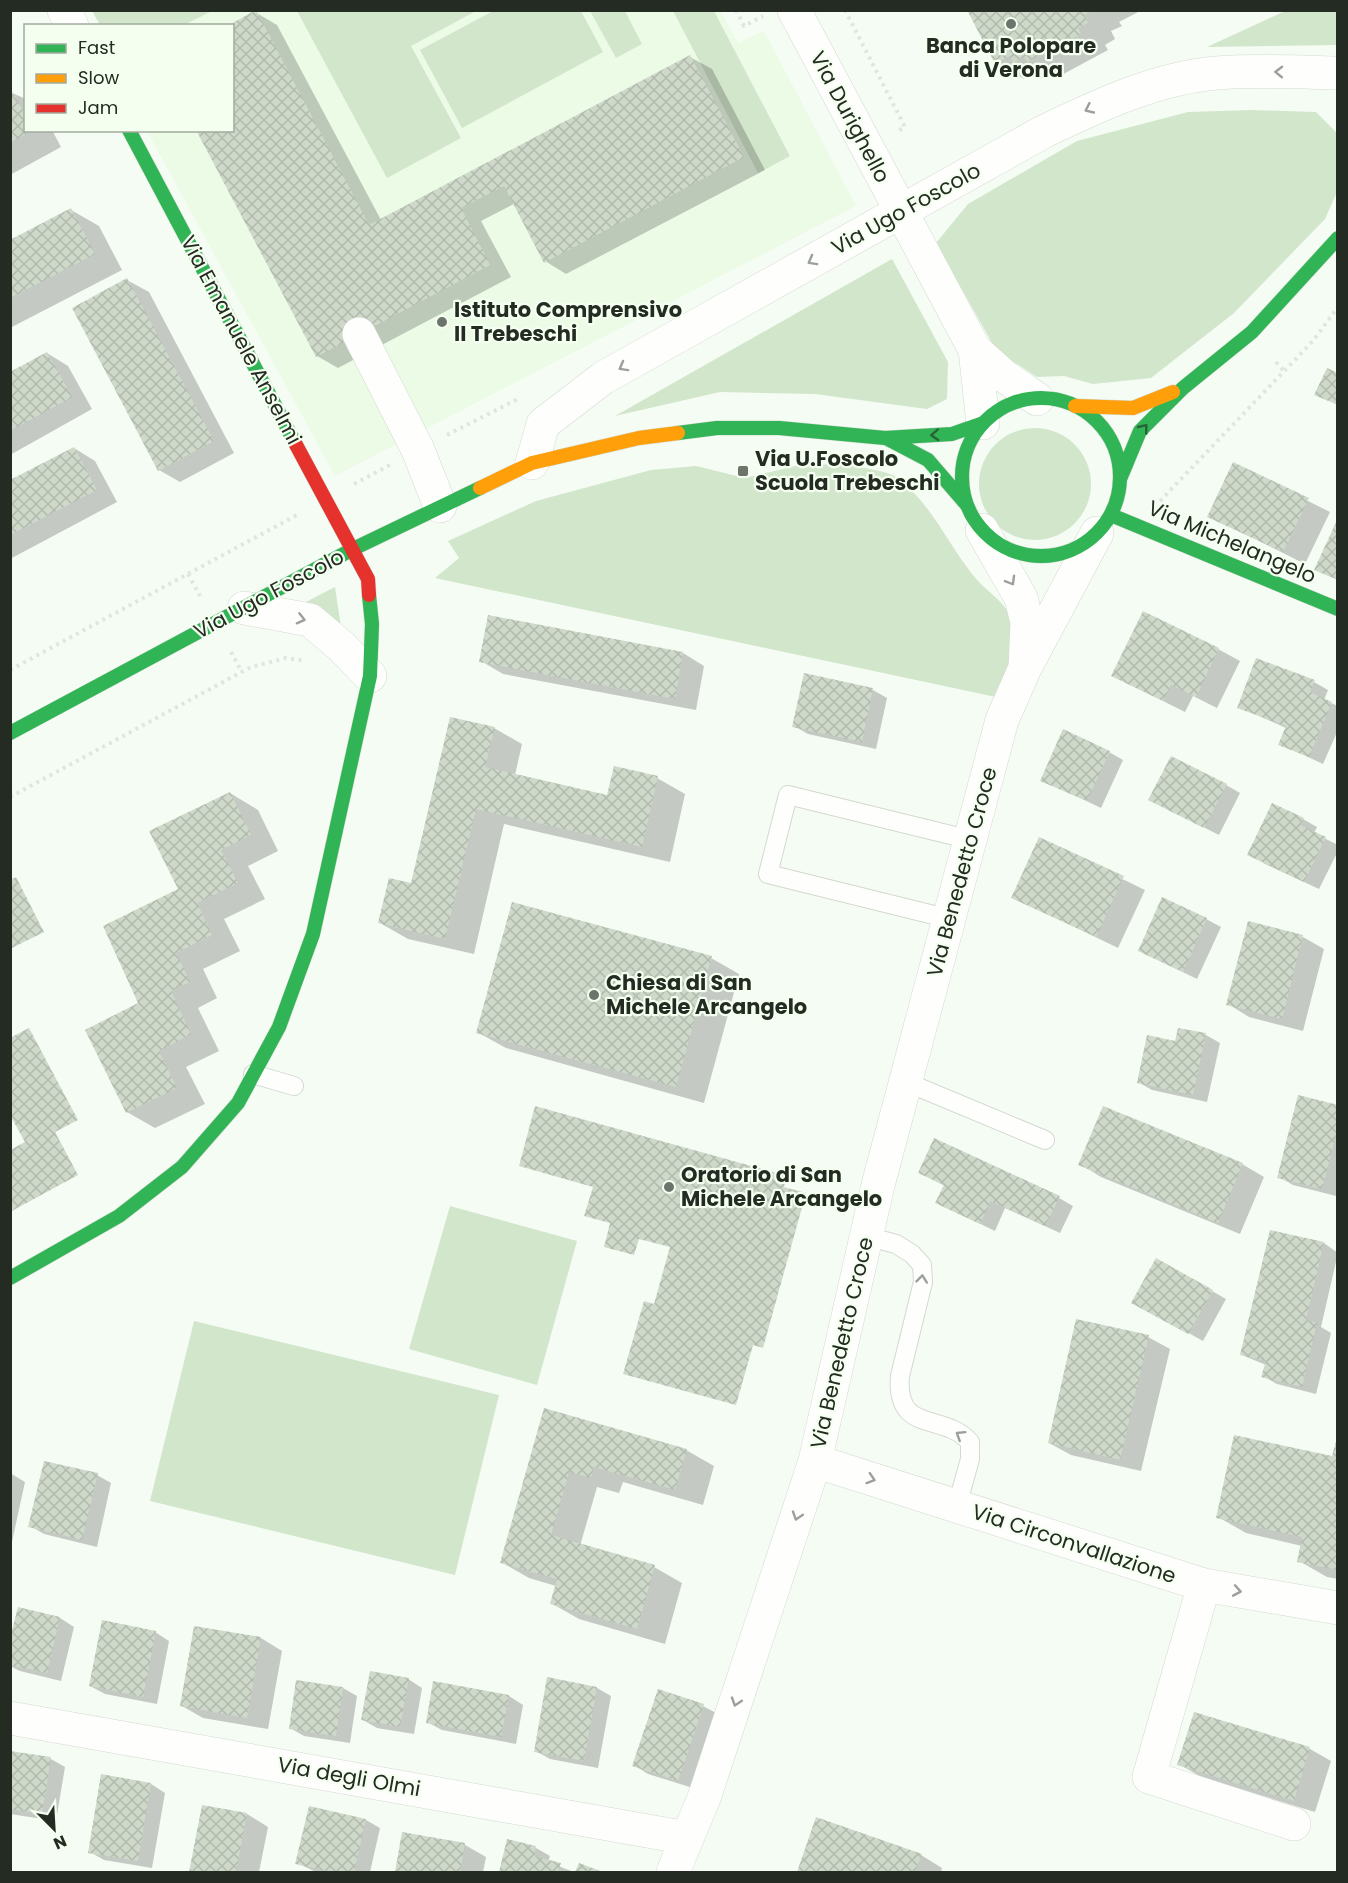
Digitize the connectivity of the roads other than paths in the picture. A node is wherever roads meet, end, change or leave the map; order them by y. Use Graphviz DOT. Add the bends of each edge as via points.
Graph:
graph roads {
  1 [pos="64,10"];
  2 [pos="779,13"];
  3 [pos="71,24"];
  4 [pos="1338,73"];
  5 [pos="130,132"];
  6 [pos="900,212"];
  7 [pos="1338,238"];
  8 [pos="359,334"];
  9 [pos="975,350"];
  10 [pos="1183,388"];
  11 [pos="1037,399"];
  12 [pos="1075,406"];
  13 [pos="983,423"];
  14 [pos="885,438"];
  15 [pos="532,463"];
  16 [pos="1120,479"];
  17 [pos="440,507"];
  18 [pos="974,517"];
  19 [pos="1104,524"];
  20 [pos="353,549"];
  21 [pos="244,608"];
  22 [pos="1338,609"];
  23 [pos="1025,668"];
  24 [pos="370,676"];
  25 [pos="10,733"];
  26 [pos="970,840"];
  27 [pos="950,919"];
  28 [pos="253,1074"];
  29 [pos="906,1082"];
  30 [pos="294,1086"];
  31 [pos="1045,1140"];
  32 [pos="867,1236"];
  33 [pos="10,1278"];
  34 [pos="815,1461"];
  35 [pos="957,1506"];
  36 [pos="1204,1585"];
  37 [pos="1338,1608"];
  38 [pos="10,1718"];
  39 [pos="1294,1824"];
  40 [pos="687,1838"];
  41 [pos="673,1872"];
  1 -- 3 [label="street"];
  2 -- 6 [label="street, Via Durighello" via="867,149"];
  4 -- 6 [label="street, Via Ugo Foscolo, one-way" via="1215,73 1156,86 1096,106 1053,127"];
  5 -- 20 [label="street, Via Emanuele Anselmi"];
  6 -- 9 [label="street, Via Durighello"];
  6 -- 15 [label="street, Via Ugo Foscolo, one-way" via="603,378 543,424"];
  7 -- 10 [label="street" via="1252,332"];
  8 -- 17 [label="street" via="418,450"];
  9 -- 11 [label="street, Via Durighello"];
  9 -- 13 [label="street, Via Durighello"];
  10 -- 12 [label="street" via="1134,408"];
  16 -- 10 [label="street, one-way" via="1140,431"];
  11 -- 12 [label="street"];
  11 -- 13 [label="street" via="1017,402"];
  12 -- 16 [label="street" via="1094,418 1108,436 1117,456"];
  13 -- 14 [label="street, Via Ugo Foscolo, one-way" via="952,434"];
  13 -- 18 [label="street" via="963,461 962,483"];
  14 -- 15 [label="street, Via Ugo Foscolo" via="779,428 717,428 639,438"];
  14 -- 18 [label="street, Via Ugo Foscolo" via="928,460"];
  15 -- 17 [label="street, Via Ugo Foscolo"];
  16 -- 19 [label="street" via="1118,497"];
  17 -- 20 [label="street, Via Ugo Foscolo"];
  18 -- 19 [label="street" via="1002,546 1025,555 1051,556 1076,548"];
  18 -- 23 [label="street, Via Benedetto Croce, one-way" via="1021,598 1027,622"];
  19 -- 22 [label="street, Via Michelangelo" via="1136,525"];
  19 -- 23 [label="street, Via Benedetto Croce"];
  20 -- 21 [label="street, Via Ugo Foscolo"];
  20 -- 24 [label="street, Via Emanuele Anselmi" via="368,579 372,624"];
  21 -- 24 [label="street, one-way" via="310,620"];
  21 -- 25 [label="street, Via Ugo Foscolo"];
  23 -- 26 [label="street, Via Benedetto Croce" via="1002,720"];
  24 -- 28 [label="street, Via Emanuele Anselmi" via="313,934 279,1027"];
  26 -- 27 [label="street, Via Benedetto Croce"];
  26 -- 27 [label="lane" via="788,795 768,874"];
  27 -- 29 [label="street, Via Benedetto Croce"];
  28 -- 30 [label="lane"];
  28 -- 33 [label="street, Via Emanuele Anselmi" via="238,1103 182,1167 119,1216"];
  29 -- 31 [label="lane"];
  29 -- 32 [label="street, Via Benedetto Croce"];
  32 -- 34 [label="street, Via Benedetto Croce"];
  35 -- 32 [label="lane, one-way" via="970,1459 970,1442 963,1434 919,1420 903,1404 899,1392 922,1282 922,1265 896,1244"];
  34 -- 35 [label="street, Via Circonvallazione, one-way"];
  34 -- 40 [label="street, Via Benedetto Croce, one-way" via="704,1798"];
  35 -- 36 [label="street, Via Circonvallazione"];
  36 -- 37 [label="street, Via Circonvallazione, one-way"];
  36 -- 39 [label="street" via="1149,1777"];
  38 -- 40 [label="street, Via degli Olmi"];
  40 -- 41 [label="street, Via Benedetto Croce"];
}
